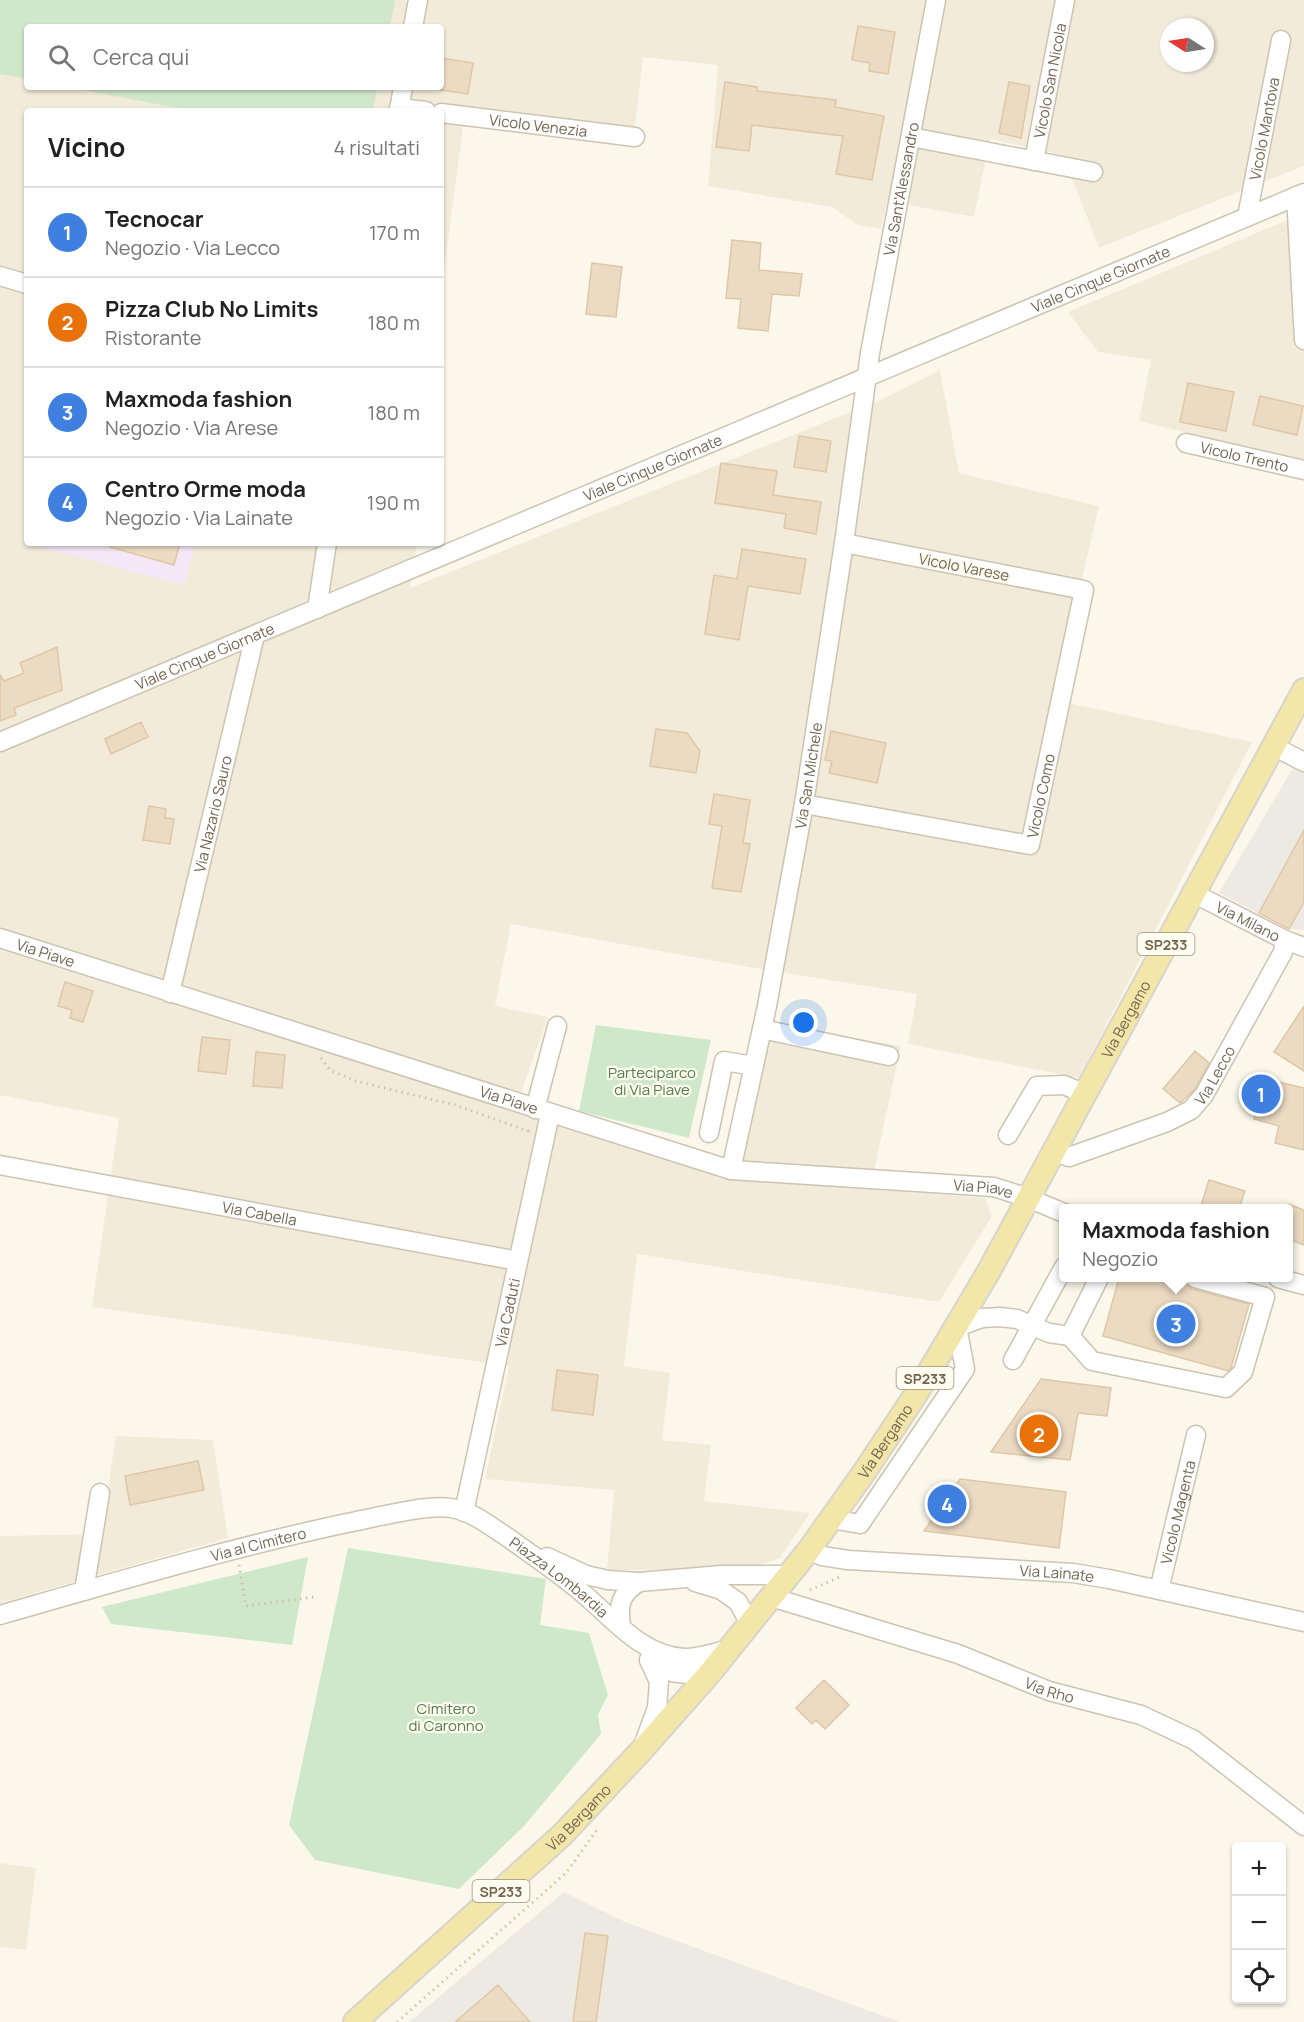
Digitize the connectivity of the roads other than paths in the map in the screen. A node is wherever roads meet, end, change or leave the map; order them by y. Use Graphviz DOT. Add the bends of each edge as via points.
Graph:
graph roads {
  1 [pos="418,0"];
  2 [pos="936,0"];
  3 [pos="1065,0"];
  4 [pos="414,24"];
  5 [pos="1281,40"];
  6 [pos="402,90"];
  7 [pos="399,108"];
  8 [pos="444,113"];
  9 [pos="635,137"];
  10 [pos="911,137"];
  11 [pos="1034,161"];
  12 [pos="1093,172"];
  13 [pos="1300,194"];
  14 [pos="1247,217"];
  15 [pos="0,276"];
  16 [pos="24,283"];
  17 [pos="1304,340"];
  18 [pos="867,378"];
  19 [pos="1186,443"];
  20 [pos="1304,470"];
  21 [pos="843,543"];
  22 [pos="326,546"];
  23 [pos="1084,590"];
  24 [pos="316,609"];
  25 [pos="255,635"];
  26 [pos="1304,690"];
  27 [pos="0,742"];
  28 [pos="1273,746"];
  29 [pos="1304,762"];
  30 [pos="804,804"];
  31 [pos="1193,893"];
  32 [pos="0,938"];
  33 [pos="1285,940"];
  34 [pos="1304,947"];
  35 [pos="170,993"];
  36 [pos="557,1026"];
  37 [pos="762,1029"];
  38 [pos="889,1056"];
  39 [pos="754,1066"];
  40 [pos="1085,1094"];
  41 [pos="542,1112"];
  42 [pos="709,1133"];
  43 [pos="1008,1135"];
  44 [pos="1054,1152"];
  45 [pos="0,1165"];
  46 [pos="730,1170"];
  47 [pos="1028,1198"];
  48 [pos="1059,1211"];
  49 [pos="518,1262"];
  50 [pos="1059,1276"];
  51 [pos="1097,1282"];
  52 [pos="1210,1282"];
  53 [pos="1032,1326"];
  54 [pos="957,1327"];
  55 [pos="1070,1336"];
  56 [pos="1013,1360"];
  57 [pos="1196,1435"];
  58 [pos="100,1493"];
  59 [pos="464,1512"];
  60 [pos="515,1543"];
  61 [pos="809,1550"];
  62 [pos="789,1575"];
  63 [pos="688,1579"];
  64 [pos="639,1582"];
  65 [pos="1159,1590"];
  66 [pos="84,1591"];
  67 [pos="781,1600"];
  68 [pos="0,1615"];
  69 [pos="1304,1622"];
  70 [pos="750,1624"];
  71 [pos="621,1626"];
  72 [pos="635,1639"];
  73 [pos="732,1647"];
  74 [pos="649,1659"];
  75 [pos="709,1674"];
  76 [pos="640,1752"];
  77 [pos="1304,1826"];
  78 [pos="355,2022"];
  1 -- 4 [label="street"];
  2 -- 10 [label="street, Via Sant'Alessandro"];
  3 -- 11 [label="street, Vicolo San Nicola"];
  5 -- 14 [label="street, Vicolo Mantova"];
  6 -- 7 [label="street"];
  8 -- 9 [label="street, Vicolo Venezia"];
  10 -- 11 [label="street"];
  10 -- 18 [label="street, Via Sant'Alessandro"];
  11 -- 12 [label="street"];
  13 -- 14 [label="street, Viale Cinque Giornate"];
  13 -- 17 [label="street"];
  14 -- 18 [label="street, Viale Cinque Giornate"];
  15 -- 16 [label="street"];
  18 -- 21 [label="street, Via San Michele"];
  18 -- 24 [label="street, Viale Cinque Giornate"];
  19 -- 20 [label="street, Vicolo Trento"];
  21 -- 23 [label="street, Vicolo Varese"];
  21 -- 30 [label="street, Via San Michele"];
  22 -- 24 [label="street"];
  23 -- 30 [label="street, Vicolo Como" via="1030,845"];
  24 -- 25 [label="street, Viale Cinque Giornate"];
  25 -- 27 [label="street, Viale Cinque Giornate"];
  25 -- 35 [label="street, Via Nazario Sauro"];
  26 -- 28 [label="main road, Via Bergamo / SP233"];
  28 -- 29 [label="street"];
  28 -- 31 [label="main road, Via Bergamo / SP233"];
  30 -- 37 [label="street, Via San Michele"];
  31 -- 33 [label="street, Via Milano"];
  31 -- 40 [label="main road, Via Bergamo / SP233"];
  32 -- 35 [label="street, Via Piave"];
  33 -- 34 [label="street, Via Milano"];
  33 -- 44 [label="street, Via Lecco" via="1283,951 1204,1095 1191,1110 1069,1157"];
  35 -- 41 [label="street, Via Piave"];
  36 -- 41 [label="street, Via Caduti"];
  37 -- 38 [label="street"];
  37 -- 39 [label="street, Via San Michele"];
  39 -- 42 [label="street" via="724,1060"];
  39 -- 46 [label="street, Via San Michele"];
  40 -- 43 [label="street" via="1064,1085 1036,1086"];
  40 -- 44 [label="main road, Via Bergamo / SP233"];
  41 -- 46 [label="street, Via Piave"];
  41 -- 49 [label="street, Via Caduti"];
  44 -- 47 [label="main road, Via Bergamo / SP233"];
  45 -- 49 [label="street, Via Cabella"];
  46 -- 47 [label="street, Via Piave" via="994,1187"];
  47 -- 48 [label="street, Via Piave"];
  47 -- 54 [label="main road, Via Bergamo / SP233"];
  49 -- 59 [label="street, Via Caduti"];
  50 -- 53 [label="street"];
  51 -- 55 [label="street"];
  52 -- 55 [label="street" via="1265,1297 1243,1372 1226,1388 1092,1361"];
  53 -- 54 [label="street" via="1000,1317 982,1318"];
  53 -- 55 [label="street"];
  53 -- 56 [label="street"];
  54 -- 61 [label="main road, Via Bergamo / SP233"];
  57 -- 65 [label="street, Vicolo Magenta"];
  58 -- 66 [label="street"];
  59 -- 60 [label="street, Via al Cimitero"];
  59 -- 66 [label="street, Via al Cimitero" via="434,1508 371,1518"];
  60 -- 64 [label="street, Piazza Lombardia" via="586,1575"];
  60 -- 71 [label="street, Piazza Lombardia"];
  61 -- 62 [label="main road, Via Bergamo / SP233"];
  61 -- 65 [label="street, Via Lainate" via="840,1559 1073,1573"];
  62 -- 63 [label="street, Piazza Lombardia"];
  62 -- 67 [label="main road, Via Bergamo / SP233"];
  63 -- 64 [label="street, Piazza Lombardia"];
  63 -- 70 [label="street, Piazza Lombardia" via="731,1596"];
  64 -- 71 [label="street, Piazza Lombardia" via="627,1589 619,1608"];
  65 -- 69 [label="street, Via Lainate"];
  66 -- 68 [label="street, Via al Cimitero"];
  67 -- 70 [label="main road, Via Bergamo / SP233"];
  67 -- 77 [label="street, Via Rho" via="958,1654 1049,1691 1141,1715 1194,1740"];
  70 -- 73 [label="main road, Via Bergamo / SP233"];
  71 -- 72 [label="street, Piazza Lombardia"];
  72 -- 73 [label="street, Piazza Lombardia" via="654,1650 685,1658"];
  72 -- 74 [label="street, Piazza Lombardia"];
  73 -- 75 [label="main road, Via Bergamo / SP233"];
  74 -- 75 [label="street, Piazza Lombardia" via="658,1669"];
  74 -- 76 [label="street, Piazza Lombardia" via="659,1682 657,1708"];
  75 -- 76 [label="main road, Via Bergamo / SP233"];
  76 -- 78 [label="main road, Via Bergamo / SP233" via="562,1835"];
}
